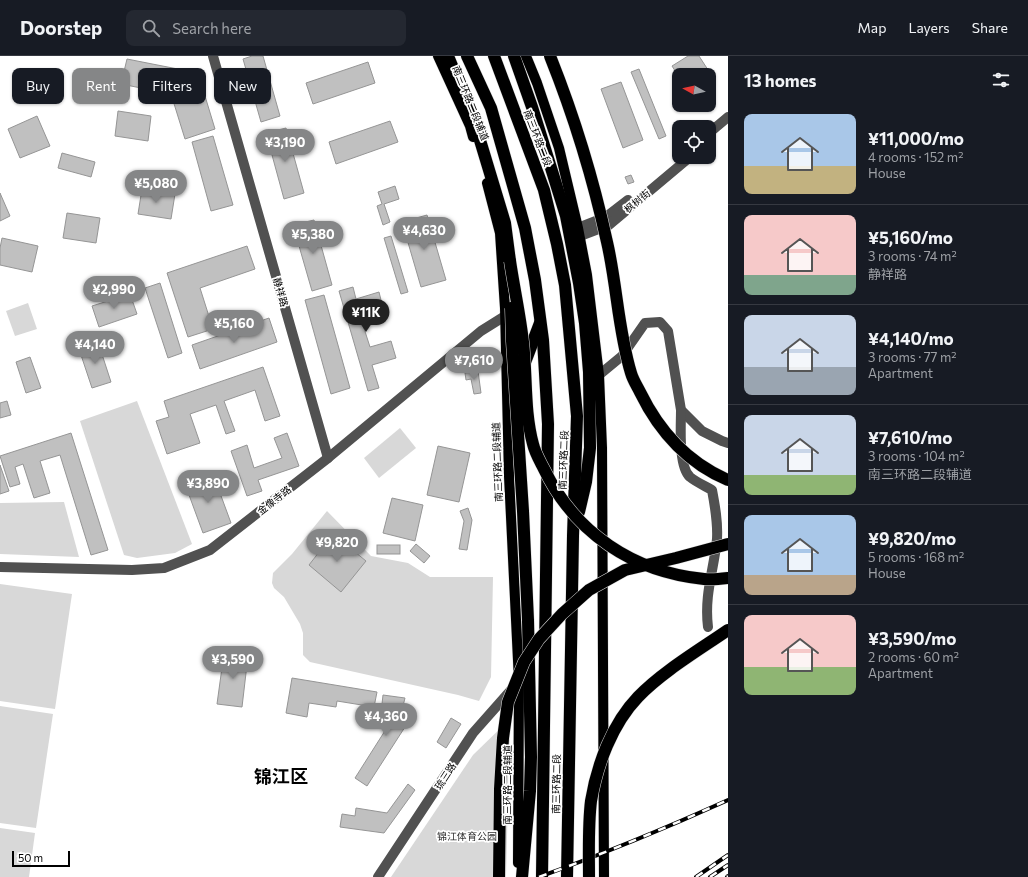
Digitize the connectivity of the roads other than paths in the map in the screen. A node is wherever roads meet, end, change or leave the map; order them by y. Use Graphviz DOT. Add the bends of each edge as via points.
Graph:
graph roads {
  1 [pos="213,56"];
  2 [pos="438,56"];
  3 [pos="448,56"];
  4 [pos="468,56"];
  5 [pos="494,56"];
  6 [pos="550,56"];
  7 [pos="517,57"];
  8 [pos="728,117"];
  9 [pos="728,125"];
  10 [pos="716,127"];
  11 [pos="716,135"];
  12 [pos="672,163"];
  13 [pos="682,164"];
  14 [pos="500,232"];
  15 [pos="579,232"];
  16 [pos="510,261"];
  17 [pos="505,316"];
  18 [pos="541,320"];
  19 [pos="594,373"];
  20 [pos="517,382"];
  21 [pos="681,410"];
  22 [pos="728,442"];
  23 [pos="328,458"];
  24 [pos="728,480"];
  25 [pos="511,509"];
  26 [pos="573,536"];
  27 [pos="728,544"];
  28 [pos="0,568"];
  29 [pos="728,578"];
  30 [pos="708,627"];
  31 [pos="728,630"];
  32 [pos="519,681"];
  33 [pos="378,877"];
  34 [pos="499,877"];
  35 [pos="518,877"];
  36 [pos="522,877"];
  37 [pos="542,877"];
  38 [pos="567,877"];
  39 [pos="589,877"];
  40 [pos="604,877"];
  1 -- 23 [label="street, 静祥路"];
  2 -- 14 [label="main road, 南三环路二段辅道" via="470,126"];
  3 -- 16 [label="highway" via="473,117 505,223"];
  4 -- 18 [label="highway, 南三环路二段" via="491,108 525,228"];
  5 -- 26 [label="highway, 南三环路二段" via="544,190 565,285 577,416"];
  6 -- 24 [label="highway, bridge" via="577,130 608,243 631,374 654,418 666,434 685,454"];
  7 -- 15 [label="main road" via="537,82 559,148"];
  7 -- 19 [label="highway" via="566,216"];
  8 -- 10 [label="street"];
  9 -- 11 [label="street"];
  12 -- 15 [label="street, 枫树街" via="606,217"];
  13 -- 15 [label="street, 枫树街" via="609,225"];
  14 -- 17 [label="main road, 南三环路二段辅道"];
  14 -- 20 [label="street" via="516,321"];
  15 -- 19 [label="main road" via="587,275"];
  16 -- 29 [label="highway, bridge" via="523,342 525,398 533,445 553,487 582,523 612,549 641,564 668,573 705,580"];
  16 -- 36 [label="highway, bridge" via="512,341 528,620 531,784"];
  17 -- 23 [label="street, 金像寺路" via="481,331"];
  17 -- 25 [label="main road, 南三环路二段辅道"];
  18 -- 20 [label="highway"];
  18 -- 37 [label="highway, 南三环路二段" via="548,424"];
  19 -- 21 [label="street" via="622,356 645,323 660,322 668,331"];
  19 -- 26 [label="highway" via="586,482"];
  19 -- 40 [label="main road" via="602,448"];
  20 -- 25 [label="street" via="516,447"];
  21 -- 22 [label="street" via="702,431"];
  21 -- 30 [label="street" via="684,466 689,477 712,490 717,519 717,539 706,611"];
  23 -- 28 [label="street, 金像寺路" via="210,550 164,568"];
  25 -- 32 [label="main road, 南三环路二段辅道"];
  26 -- 38 [label="highway, 南三环路二段"];
  27 -- 34 [label="highway, bridge" via="625,570 589,590 539,639 524,662 508,702 501,775"];
  31 -- 39 [label="highway, bridge" via="669,671 638,697 613,734 595,780 591,802"];
  32 -- 33 [label="street, 琉三路" via="473,733"];
  32 -- 35 [label="main road, 南三环路二段辅道"];
}
